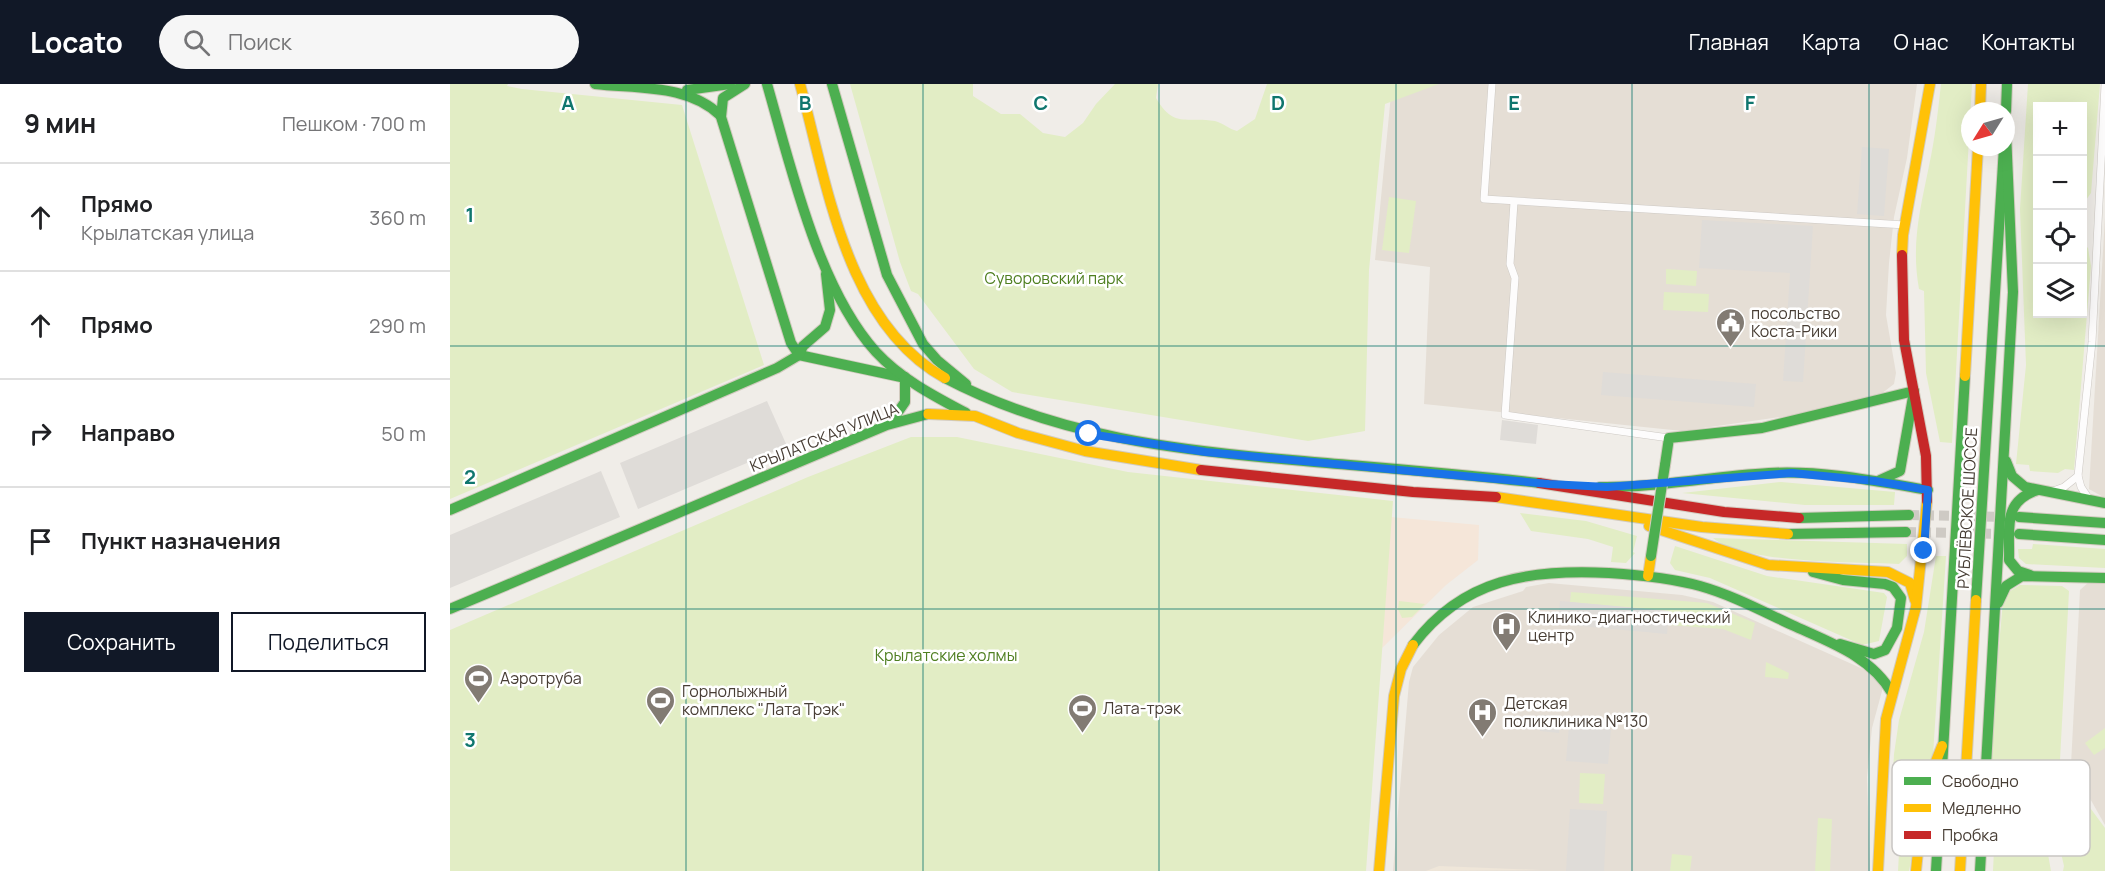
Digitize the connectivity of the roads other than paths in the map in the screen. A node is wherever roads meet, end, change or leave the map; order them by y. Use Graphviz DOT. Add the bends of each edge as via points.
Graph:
graph roads {
  1 [pos="595,84"];
  2 [pos="730,84"];
  3 [pos="745,84"];
  4 [pos="767,84"];
  5 [pos="800,84"];
  6 [pos="832,84"];
  7 [pos="1492,84"];
  8 [pos="1930,84"];
  9 [pos="1981,84"];
  10 [pos="2007,84"];
  11 [pos="2105,85"];
  12 [pos="686,90"];
  13 [pos="1980,102"];
  14 [pos="2006,102"];
  15 [pos="722,117"];
  16 [pos="1977,156"];
  17 [pos="2003,156"];
  18 [pos="2007,156"];
  19 [pos="1514,202"];
  20 [pos="1905,225"];
  21 [pos="826,274"];
  22 [pos="799,355"];
  23 [pos="904,377"];
  24 [pos="1914,391"];
  25 [pos="985,398"];
  26 [pos="975,416"];
  27 [pos="887,425"];
  28 [pos="1669,438"];
  29 [pos="2005,455"];
  30 [pos="2078,476"];
  31 [pos="1875,481"];
  32 [pos="1549,484"];
  33 [pos="1928,490"];
  34 [pos="2040,490"];
  35 [pos="2053,491"];
  36 [pos="2101,503"];
  37 [pos="450,510"];
  38 [pos="1603,511"];
  39 [pos="1909,515"];
  40 [pos="2019,517"];
  41 [pos="2105,523"];
  42 [pos="1906,532"];
  43 [pos="2019,534"];
  44 [pos="2105,540"];
  45 [pos="1798,568"];
  46 [pos="2031,575"];
  47 [pos="1648,576"];
  48 [pos="2105,578"];
  49 [pos="1916,606"];
  50 [pos="450,609"];
  51 [pos="1995,612"];
  52 [pos="1816,636"];
  53 [pos="1892,693"];
  54 [pos="1944,740"];
  55 [pos="1936,760"];
  56 [pos="1943,760"];
  57 [pos="1967,760"];
  58 [pos="1986,760"];
  59 [pos="1918,856"];
  60 [pos="1937,856"];
  61 [pos="1961,856"];
  62 [pos="1981,856"];
  63 [pos="1379,871"];
  64 [pos="1878,871"];
  65 [pos="1916,871"];
  66 [pos="1936,871"];
  67 [pos="1960,871"];
  68 [pos="1980,871"];
  1 -- 12 [label="main road"];
  2 -- 12 [label="main road"];
  3 -- 15 [label="main road" via="723,98"];
  4 -- 21 [label="main road"];
  5 -- 25 [label="main road" via="853,267 871,305 913,356 940,376"];
  6 -- 25 [label="main road" via="887,275 912,327 937,360"];
  7 -- 19 [label="street" via="1484,199"];
  8 -- 20 [label="main road"];
  9 -- 13 [label="main road"];
  10 -- 14 [label="main road"];
  11 -- 30 [label="street" via="2092,342"];
  12 -- 15 [label="main road" via="710,101"];
  15 -- 22 [label="main road" via="788,334"];
  16 -- 54 [label="main road, РУБЛЁВСКОЕ ШОССЕ"];
  17 -- 57 [label="main road, РУБЛЁВСКОЕ ШОССЕ"];
  18 -- 29 [label="main road" via="2013,292"];
  19 -- 20 [label="street"];
  19 -- 28 [label="street" via="1510,264 1515,278 1505,415"];
  20 -- 24 [label="main road" via="1902,313"];
  21 -- 22 [label="main road" via="828,321"];
  21 -- 23 [label="main road" via="853,323"];
  22 -- 23 [label="main road"];
  22 -- 37 [label="main road"];
  23 -- 26 [label="main road"];
  23 -- 27 [label="main road" via="908,397"];
  24 -- 28 [label="main road" via="1811,420 1702,437"];
  24 -- 31 [label="main road" via="1900,471"];
  24 -- 33 [label="main road"];
  25 -- 32 [label="main road" via="1022,415 1089,434 1206,452"];
  26 -- 27 [label="main road, КРЫЛАТСКАЯ УЛИЦА" via="930,413"];
  26 -- 38 [label="main road, КРЫЛАТСКАЯ УЛИЦА" via="1018,433 1085,451 1204,470 1506,498"];
  27 -- 50 [label="main road, КРЫЛАТСКАЯ УЛИЦА"];
  28 -- 47 [label="main road, bridge"];
  29 -- 34 [label="main road" via="2019,484"];
  29 -- 51 [label="main road"];
  30 -- 35 [label="street"];
  30 -- 36 [label="street" via="2084,494"];
  31 -- 32 [label="main road" via="1770,473 1654,485"];
  31 -- 33 [label="main road"];
  32 -- 39 [label="main road" via="1710,510 1784,517"];
  33 -- 49 [label="main road"];
  34 -- 35 [label="main road"];
  34 -- 46 [label="main road" via="2022,495 2011,510 2009,560 2018,570"];
  35 -- 36 [label="main road"];
  38 -- 42 [label="main road, КРЫЛАТСКАЯ УЛИЦА" via="1702,527 1782,534"];
  38 -- 45 [label="main road" via="1768,565"];
  40 -- 41 [label="main road"];
  43 -- 44 [label="main road"];
  45 -- 49 [label="main road" via="1897,575 1910,584"];
  45 -- 52 [label="main road" via="1893,586 1902,598 1897,628 1885,650 1874,654"];
  46 -- 48 [label="main road"];
  46 -- 51 [label="main road" via="2010,582"];
  47 -- 52 [label="main road" via="1717,591"];
  47 -- 63 [label="main road" via="1551,571 1521,574 1477,589 1430,624 1398,674"];
  49 -- 53 [label="main road"];
  51 -- 58 [label="main road"];
  52 -- 53 [label="main road" via="1874,669 1888,682"];
  53 -- 64 [label="main road" via="1882,751"];
  54 -- 55 [label="main road"];
  54 -- 56 [label="main road, РУБЛЁВСКОЕ ШОССЕ"];
  59 -- 65 [label="main road"];
  60 -- 66 [label="main road, РУБЛЁВСКОЕ ШОССЕ"];
  61 -- 67 [label="main road, РУБЛЁВСКОЕ ШОССЕ"];
  62 -- 68 [label="main road"];
}
